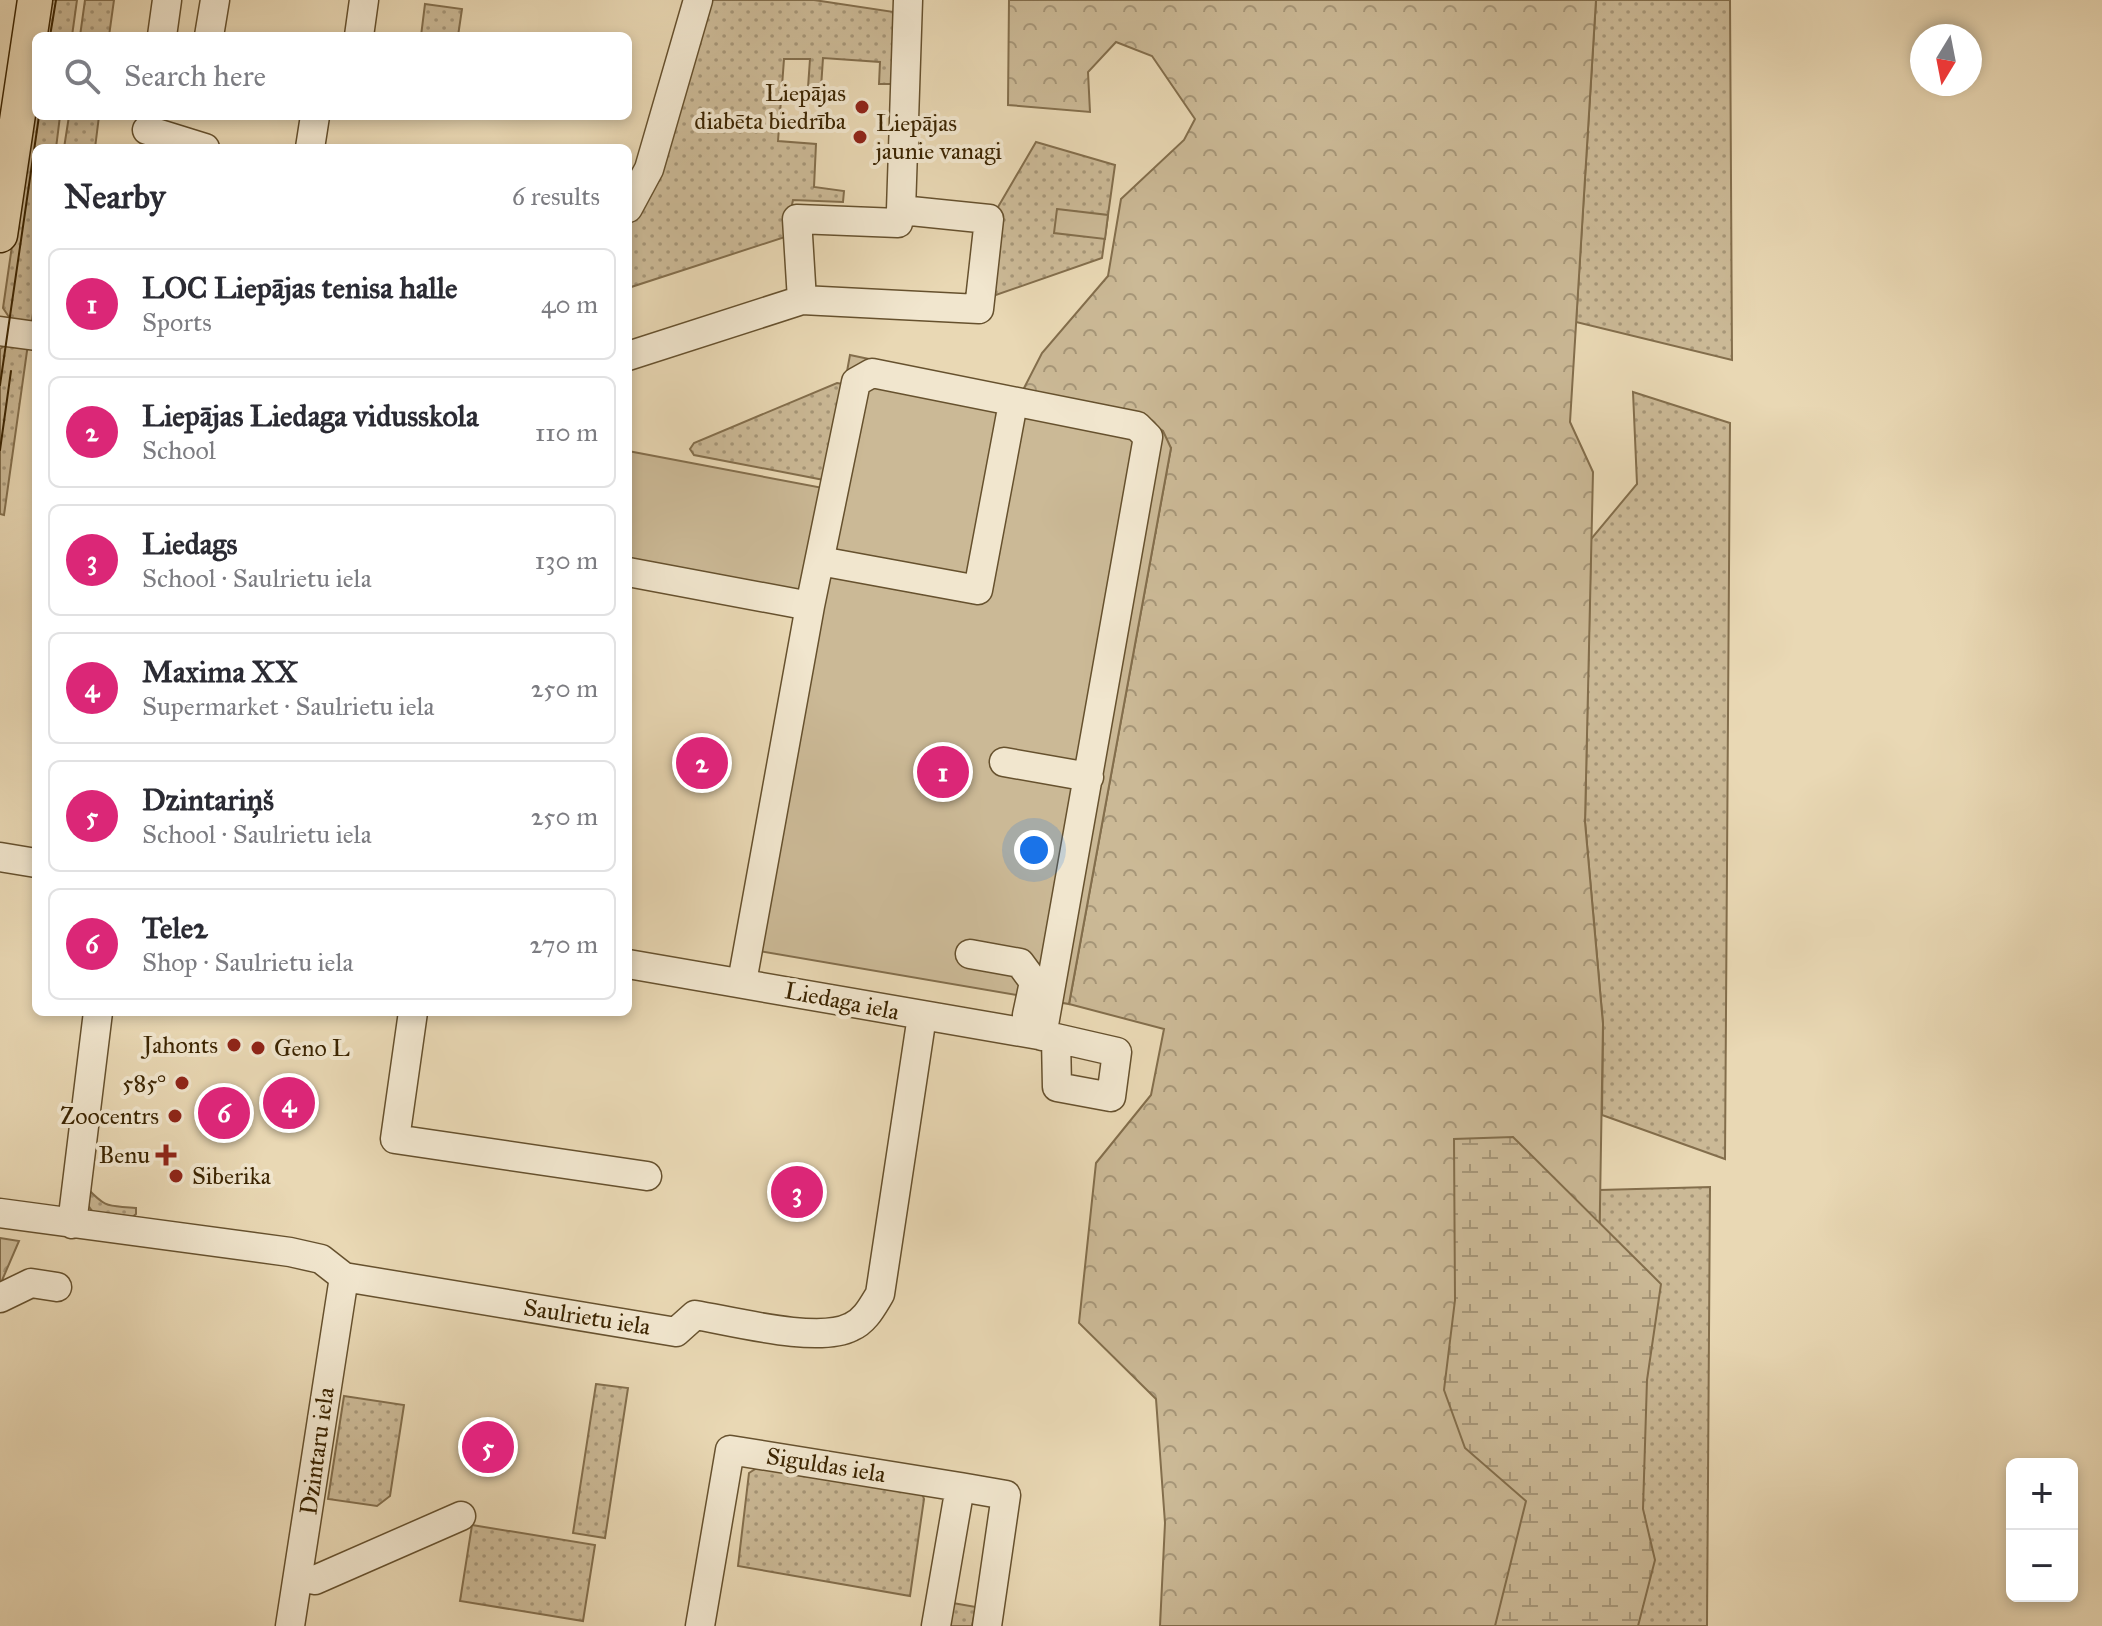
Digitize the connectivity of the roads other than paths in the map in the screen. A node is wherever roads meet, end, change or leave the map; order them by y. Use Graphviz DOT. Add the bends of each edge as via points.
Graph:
graph roads {
  1 [pos="35,0"];
  2 [pos="167,0"];
  3 [pos="215,0"];
  4 [pos="364,0"];
  5 [pos="698,0"];
  6 [pos="908,0"];
  7 [pos="163,32"];
  8 [pos="210,32"];
  9 [pos="360,32"];
  10 [pos="314,120"];
  11 [pos="147,131"];
  12 [pos="191,144"];
  13 [pos="311,144"];
  14 [pos="632,201"];
  15 [pos="901,210"];
  16 [pos="0,235"];
  17 [pos="802,300"];
  18 [pos="0,331"];
  19 [pos="32,335"];
  20 [pos="632,355"];
  21 [pos="1013,403"];
  22 [pos="820,561"];
  23 [pos="632,573"];
  24 [pos="810,606"];
  25 [pos="1004,762"];
  26 [pos="1089,777"];
  27 [pos="0,857"];
  28 [pos="32,862"];
  29 [pos="970,954"];
  30 [pos="632,965"];
  31 [pos="742,982"];
  32 [pos="98,1016"];
  33 [pos="412,1016"];
  34 [pos="922,1016"];
  35 [pos="1041,1036"];
  36 [pos="647,1176"];
  37 [pos="0,1213"];
  38 [pos="72,1224"];
  39 [pos="344,1277"];
  40 [pos="57,1287"];
  41 [pos="0,1298"];
  42 [pos="960,1487"];
  43 [pos="461,1516"];
  44 [pos="298,1577"];
  45 [pos="290,1626"];
  46 [pos="700,1626"];
  47 [pos="936,1626"];
  48 [pos="987,1626"];
  1 -- 16 [label="main road"];
  2 -- 7 [label="street"];
  3 -- 8 [label="street"];
  4 -- 9 [label="street"];
  5 -- 14 [label="street" via="649,169"];
  6 -- 15 [label="street"];
  10 -- 13 [label="street"];
  11 -- 12 [label="street"];
  15 -- 17 [label="street" via="898,223 797,219"];
  15 -- 17 [label="street" via="989,219 979,309"];
  17 -- 20 [label="street"];
  18 -- 19 [label="street"];
  21 -- 22 [label="street" via="872,373 856,382"];
  21 -- 22 [label="street" via="978,590"];
  21 -- 26 [label="street" via="1137,426 1148,437"];
  22 -- 24 [label="street"];
  23 -- 24 [label="street"];
  24 -- 31 [label="street"];
  25 -- 26 [label="street"];
  26 -- 35 [label="street"];
  27 -- 28 [label="street"];
  29 -- 35 [label="street" via="1020,963 1034,982"];
  30 -- 31 [label="street, Liedaga iela"];
  31 -- 34 [label="street, Liedaga iela"];
  32 -- 38 [label="street"];
  33 -- 36 [label="street" via="395,1139"];
  34 -- 35 [label="street, Liedaga iela"];
  34 -- 39 [label="street, Saulrietu iela" via="880,1294 867,1315 850,1328 815,1333 695,1315 676,1332"];
  37 -- 38 [label="street, Saulrietu iela"];
  38 -- 39 [label="street, Saulrietu iela" via="290,1252 321,1259"];
  39 -- 44 [label="street, Dzintaru iela"];
  40 -- 41 [label="street" via="31,1283"];
  42 -- 46 [label="street, Siguldas iela" via="730,1450"];
  42 -- 47 [label="street"];
  42 -- 48 [label="street" via="1006,1495"];
  43 -- 44 [label="street" via="315,1580"];
  44 -- 45 [label="street, Dzintaru iela"];
}
